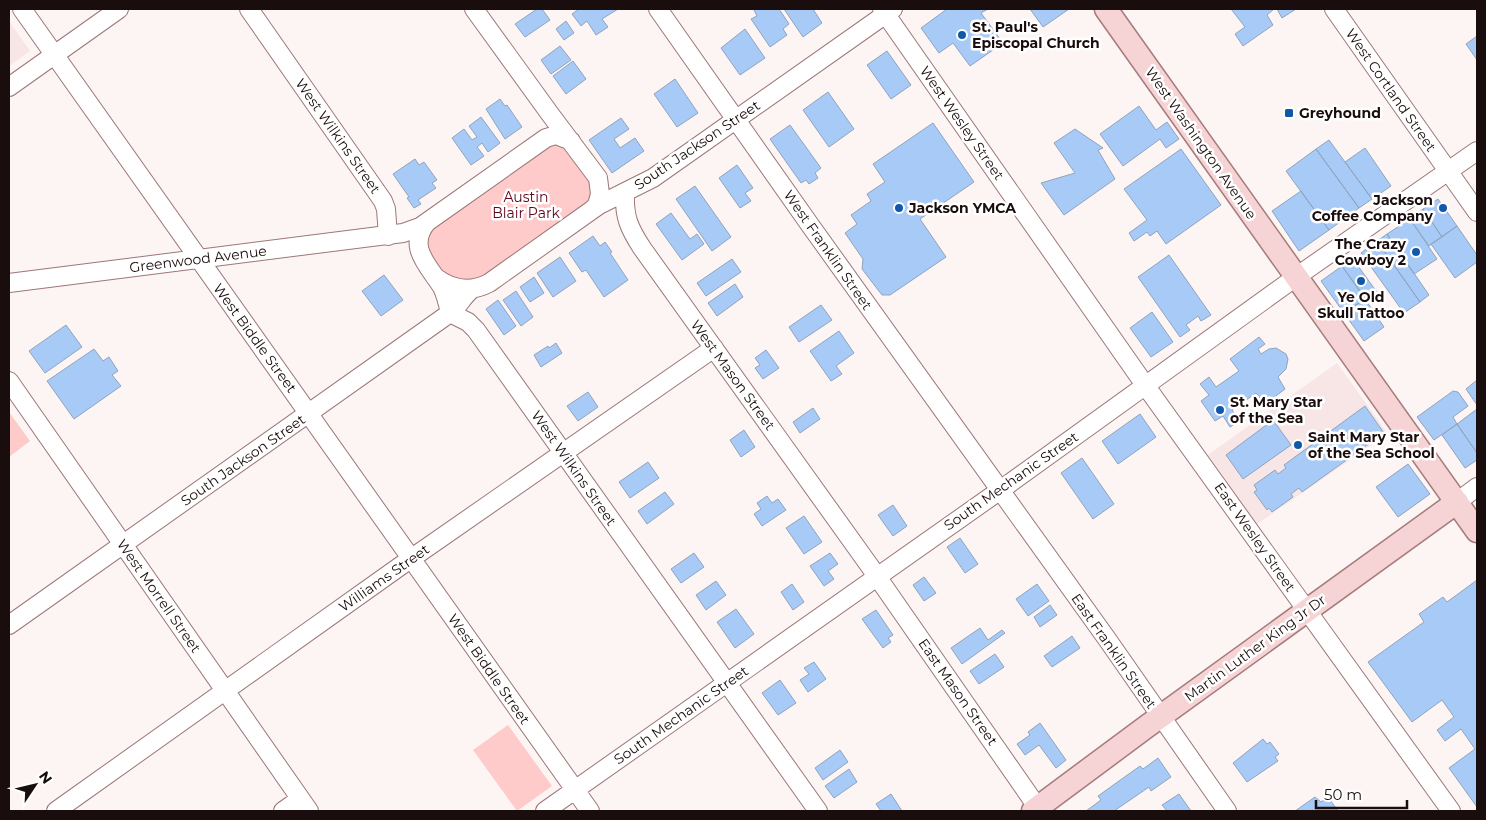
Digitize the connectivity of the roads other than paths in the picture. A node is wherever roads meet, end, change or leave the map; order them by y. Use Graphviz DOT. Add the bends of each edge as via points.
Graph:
graph roads {
  1 [pos="22,9"];
  2 [pos="119,9"];
  3 [pos="248,9"];
  4 [pos="474,9"];
  5 [pos="658,9"];
  6 [pos="1106,9"];
  7 [pos="1334,9"];
  8 [pos="887,11"];
  9 [pos="55,55"];
  10 [pos="9,88"];
  11 [pos="550,114"];
  12 [pos="736,119"];
  13 [pos="546,138"];
  14 [pos="571,142"];
  15 [pos="1477,151"];
  16 [pos="1449,172"];
  17 [pos="598,178"];
  18 [pos="625,193"];
  19 [pos="591,210"];
  20 [pos="1477,212"];
  21 [pos="427,222"];
  22 [pos="388,236"];
  23 [pos="422,258"];
  24 [pos="198,260"];
  25 [pos="435,277"];
  26 [pos="1296,277"];
  27 [pos="9,283"];
  28 [pos="472,289"];
  29 [pos="450,313"];
  30 [pos="714,348"];
  31 [pos="9,381"];
  32 [pos="1145,385"];
  33 [pos="309,414"];
  34 [pos="564,453"];
  35 [pos="1477,487"];
  36 [pos="1000,490"];
  37 [pos="1457,502"];
  38 [pos="1477,531"];
  39 [pos="123,545"];
  40 [pos="411,558"];
  41 [pos="877,576"];
  42 [pos="1307,610"];
  43 [pos="9,625"];
  44 [pos="727,682"];
  45 [pos="225,690"];
  46 [pos="1160,717"];
  47 [pos="575,790"];
  48 [pos="305,805"];
  49 [pos="1036,810"];
  50 [pos="56,811"];
  51 [pos="283,811"];
  52 [pos="546,811"];
  53 [pos="590,811"];
  54 [pos="818,811"];
  55 [pos="1227,811"];
  56 [pos="1452,811"];
  1 -- 9 [label="street, West Biddle Street"];
  2 -- 9 [label="street"];
  3 -- 22 [label="street, West Wilkins Street" via="383,201"];
  4 -- 11 [label="street"];
  5 -- 12 [label="street, West Franklin Street"];
  6 -- 26 [label="main road, West Washington Avenue"];
  7 -- 16 [label="street, West Cortland Street"];
  8 -- 12 [label="street, South Jackson Street"];
  8 -- 32 [label="street, West Wesley Street"];
  9 -- 10 [label="street"];
  9 -- 24 [label="street, West Biddle Street"];
  11 -- 13 [label="street"];
  11 -- 14 [label="street"];
  12 -- 18 [label="street, South Jackson Street" via="653,178"];
  12 -- 36 [label="street, West Franklin Street"];
  13 -- 14 [label="street" via="556,136"];
  13 -- 21 [label="street, Greenwood Avenue"];
  14 -- 17 [label="street"];
  15 -- 16 [label="street, South Mechanic Street"];
  16 -- 20 [label="street, West Cortland Street"];
  16 -- 26 [label="street, South Mechanic Street"];
  17 -- 18 [label="street" via="611,190"];
  17 -- 19 [label="street" via="600,194 597,205"];
  18 -- 19 [label="street, South Jackson Street"];
  18 -- 30 [label="street, West Mason Street" via="625,212 634,236"];
  19 -- 28 [label="street, South Jackson Street" via="489,283"];
  21 -- 22 [label="street, Greenwood Avenue" via="414,230"];
  21 -- 23 [label="street" via="419,235 418,247"];
  22 -- 23 [label="street" via="407,242"];
  22 -- 24 [label="street, Greenwood Avenue"];
  23 -- 25 [label="street"];
  24 -- 27 [label="street, Greenwood Avenue"];
  24 -- 33 [label="street, West Biddle Street"];
  25 -- 28 [label="street" via="454,288"];
  25 -- 29 [label="street" via="444,292"];
  26 -- 32 [label="street, South Mechanic Street"];
  26 -- 37 [label="main road, West Washington Avenue"];
  28 -- 29 [label="street, South Jackson Street"];
  29 -- 33 [label="street, South Jackson Street"];
  29 -- 34 [label="street, West Wilkins Street" via="476,330"];
  30 -- 34 [label="street, Williams Street"];
  30 -- 41 [label="street, West Mason Street"];
  31 -- 39 [label="street, West Morrell Street"];
  32 -- 36 [label="street, South Mechanic Street"];
  32 -- 42 [label="street, East Wesley Street"];
  33 -- 39 [label="street, South Jackson Street"];
  33 -- 40 [label="street, West Biddle Street"];
  34 -- 40 [label="street, Williams Street"];
  34 -- 44 [label="street, West Wilkins Street"];
  35 -- 37 [label="street, Martin Luther King Jr Dr"];
  36 -- 41 [label="street, South Mechanic Street"];
  36 -- 46 [label="street, East Franklin Street"];
  37 -- 38 [label="main road, West Washington Avenue"];
  37 -- 42 [label="main road, Martin Luther King Jr Dr"];
  39 -- 43 [label="street, South Jackson Street"];
  39 -- 45 [label="street, West Morrell Street"];
  40 -- 45 [label="street, Williams Street"];
  40 -- 47 [label="street, West Biddle Street"];
  41 -- 44 [label="street, South Mechanic Street"];
  41 -- 49 [label="street, East Mason Street"];
  42 -- 46 [label="main road, Martin Luther King Jr Dr"];
  42 -- 56 [label="street, East Wesley Street"];
  44 -- 47 [label="street, South Mechanic Street"];
  44 -- 54 [label="street, West Wilkins Street"];
  45 -- 48 [label="street, West Morrell Street"];
  45 -- 50 [label="street, Williams Street"];
  46 -- 49 [label="main road, Martin Luther King Jr Dr"];
  46 -- 55 [label="street, East Franklin Street"];
  47 -- 52 [label="street, South Mechanic Street"];
  47 -- 53 [label="street, West Biddle Street"];
  48 -- 51 [label="street"];
}
